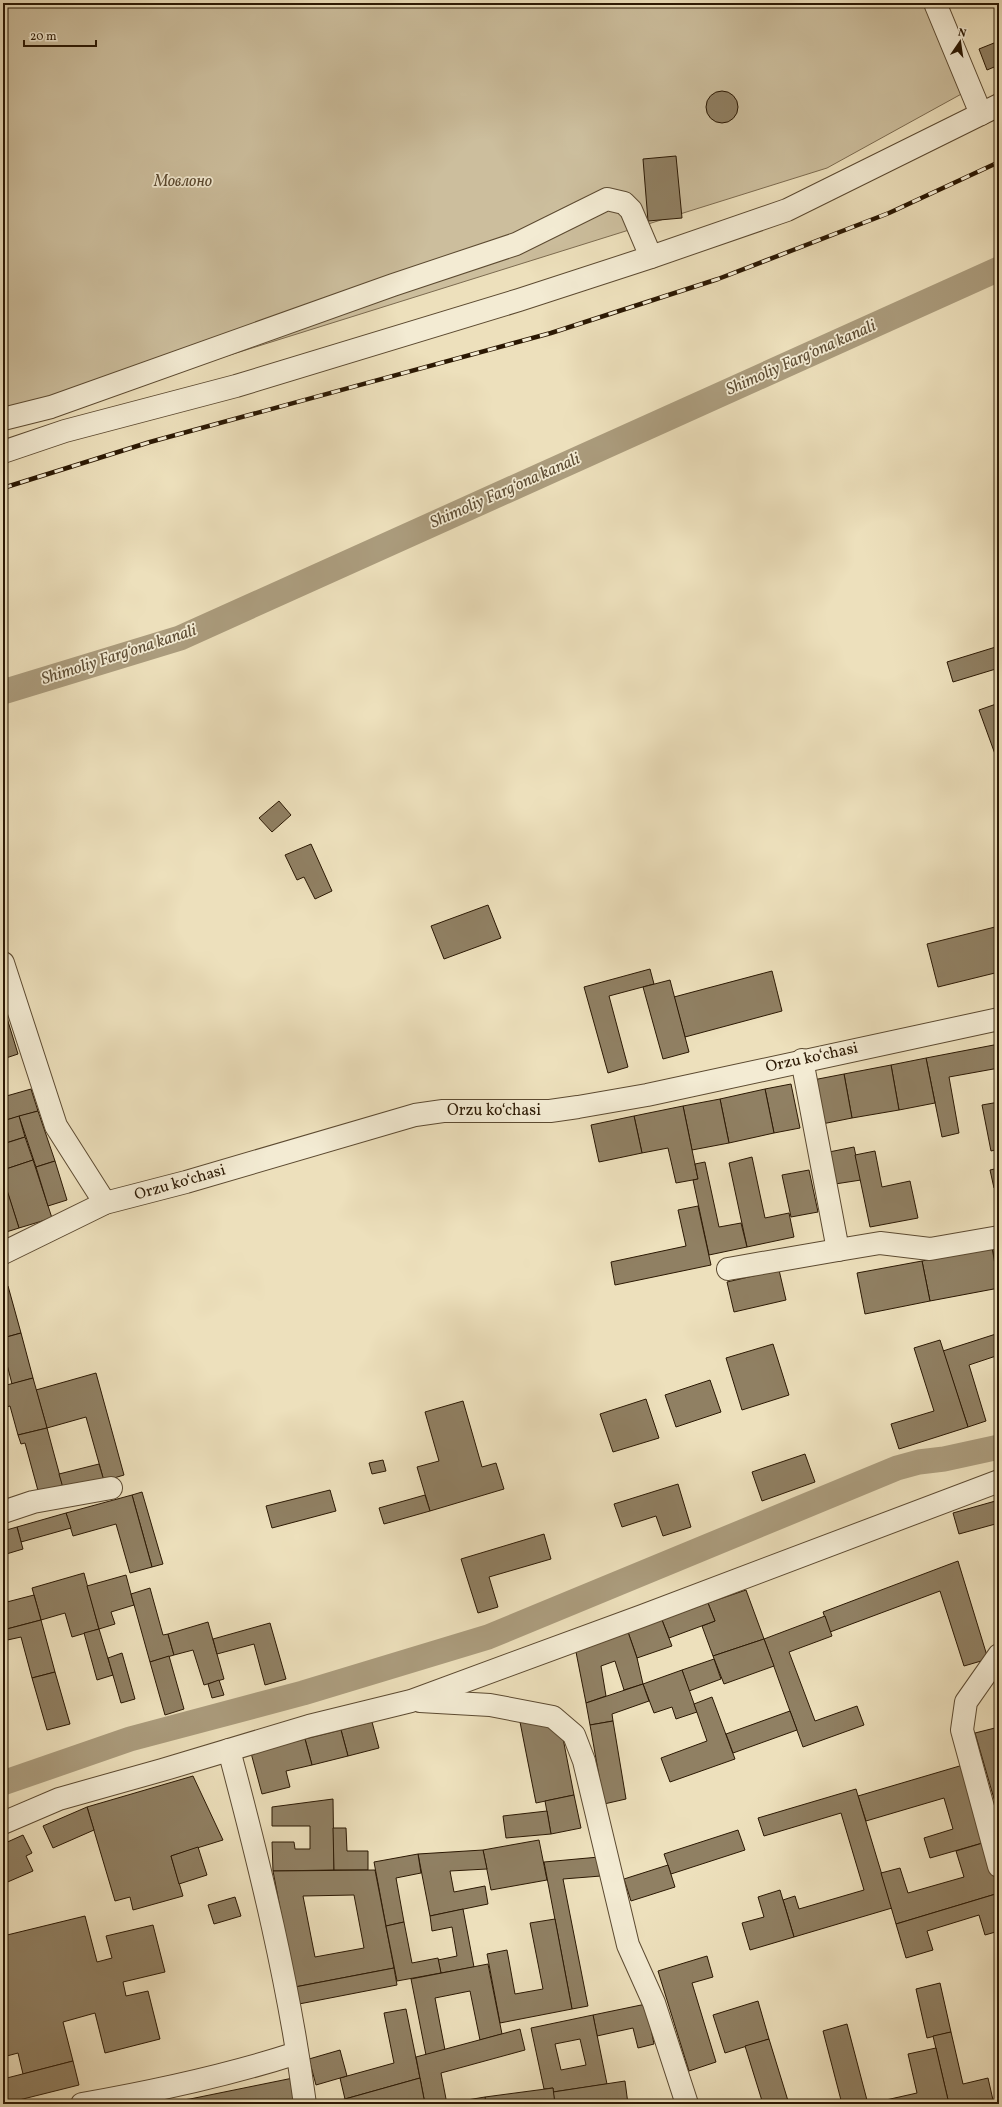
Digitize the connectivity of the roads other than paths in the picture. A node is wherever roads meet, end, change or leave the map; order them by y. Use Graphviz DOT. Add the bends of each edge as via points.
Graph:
graph roads {
  1 [pos="935,3"];
  2 [pos="990,110"];
  3 [pos="651,257"];
  4 [pos="3,419"];
  5 [pos="3,452"];
  6 [pos="3,963"];
  7 [pos="999,1019"];
  8 [pos="802,1060"];
  9 [pos="105,1203"];
  10 [pos="999,1237"];
  11 [pos="838,1250"];
  12 [pos="3,1253"];
  13 [pos="728,1270"];
  14 [pos="999,1481"];
  15 [pos="111,1488"];
  16 [pos="3,1512"];
  17 [pos="999,1655"];
  18 [pos="411,1701"];
  19 [pos="229,1750"];
  20 [pos="3,1823"];
  21 [pos="999,1866"];
  22 [pos="297,2053"];
  23 [pos="82,2104"];
  24 [pos="305,2104"];
  25 [pos="687,2104"];
  1 -- 2 [label="street"];
  2 -- 3 [label="street" via="787,210"];
  3 -- 4 [label="street" via="631,210 624,203 607,199 516,244 51,407"];
  3 -- 5 [label="street" via="519,300 244,383 65,431"];
  6 -- 9 [label="street" via="56,1126"];
  7 -- 8 [label="street, Orzu koʻchasi"];
  8 -- 9 [label="street, Orzu koʻchasi" via="647,1095 550,1111 443,1111 415,1115"];
  8 -- 11 [label="street"];
  9 -- 12 [label="street, Orzu koʻchasi"];
  10 -- 11 [label="street" via="930,1249 880,1243"];
  11 -- 13 [label="street"];
  14 -- 18 [label="street" via="650,1614"];
  15 -- 16 [label="street" via="33,1502"];
  17 -- 21 [label="street" via="966,1702 962,1730"];
  18 -- 19 [label="street" via="310,1726"];
  18 -- 25 [label="street" via="490,1705 526,1710 553,1717 574,1735 584,1761 628,1945 654,2003"];
  19 -- 20 [label="street" via="59,1799"];
  19 -- 22 [label="street" via="257,1855"];
  22 -- 23 [label="street" via="246,2070 169,2089"];
  22 -- 24 [label="street"];
}
